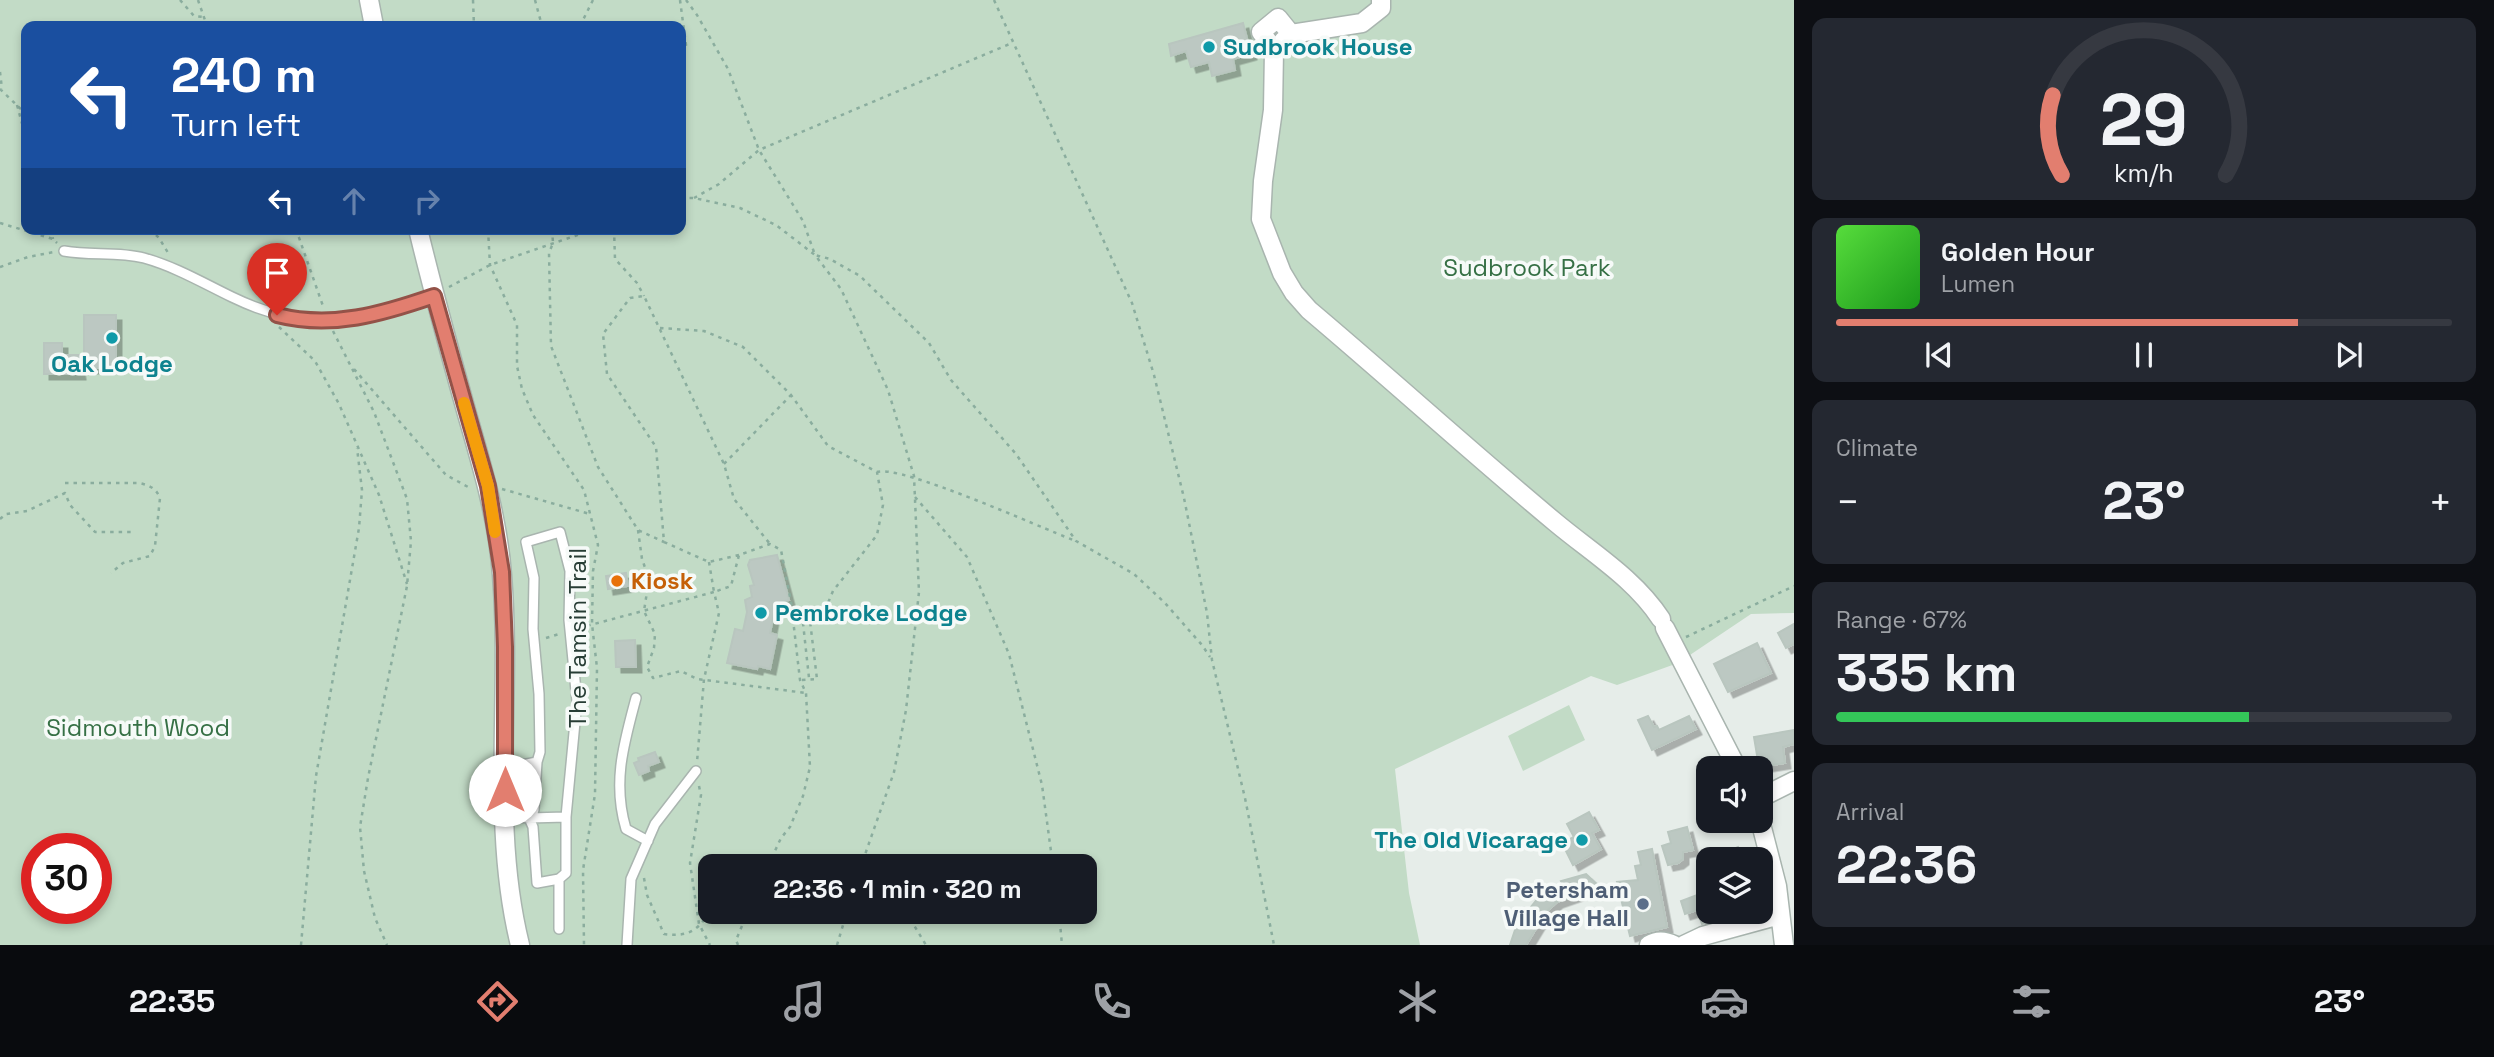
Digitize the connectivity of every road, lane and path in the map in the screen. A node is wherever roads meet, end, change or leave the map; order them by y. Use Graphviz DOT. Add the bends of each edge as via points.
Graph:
graph roads {
  1 [pos="180,0"];
  2 [pos="198,0"];
  3 [pos="369,0"];
  4 [pos="474,0"];
  5 [pos="535,0"];
  6 [pos="593,0"];
  7 [pos="680,0"];
  8 [pos="686,0"];
  9 [pos="994,0"];
  10 [pos="1381,0"];
  11 [pos="204,17"];
  12 [pos="205,21"];
  13 [pos="373,21"];
  14 [pos="474,21"];
  15 [pos="541,21"];
  16 [pos="582,21"];
  17 [pos="683,21"];
  18 [pos="1012,43"];
  19 [pos="0,72"];
  20 [pos="1,90"];
  21 [pos="17,105"];
  22 [pos="21,109"];
  23 [pos="21,120"];
  24 [pos="759,150"];
  25 [pos="686,198"];
  26 [pos="694,198"];
  27 [pos="0,223"];
  28 [pos="21,229"];
  29 [pos="40,235"];
  30 [pos="52,235"];
  31 [pos="156,235"];
  32 [pos="298,235"];
  33 [pos="419,235"];
  34 [pos="488,235"];
  35 [pos="552,235"];
  36 [pos="577,235"];
  37 [pos="614,235"];
  38 [pos="53,239"];
  39 [pos="553,243"];
  40 [pos="64,250"];
  41 [pos="815,255"];
  42 [pos="490,265"];
  43 [pos="0,267"];
  44 [pos="179,270"];
  45 [pos="434,296"];
  46 [pos="644,296"];
  47 [pos="261,311"];
  48 [pos="328,322"];
  49 [pos="660,328"];
  50 [pos="352,366"];
  51 [pos="791,395"];
  52 [pos="357,448"];
  53 [pos="723,464"];
  54 [pos="877,472"];
  55 [pos="914,476"];
  56 [pos="65,483"];
  57 [pos="488,486"];
  58 [pos="915,496"];
  59 [pos="590,514"];
  60 [pos="0,519"];
  61 [pos="638,530"];
  62 [pos="132,532"];
  63 [pos="664,541"];
  64 [pos="1076,541"];
  65 [pos="770,544"];
  66 [pos="739,555"];
  67 [pos="709,562"];
  68 [pos="111,573"];
  69 [pos="407,586"];
  70 [pos="1794,586"];
  71 [pos="714,593"];
  72 [pos="644,611"];
  73 [pos="774,615"];
  74 [pos="793,621"];
  75 [pos="810,621"];
  76 [pos="803,622"];
  77 [pos="592,624"];
  78 [pos="1666,630"];
  79 [pos="570,631"];
  80 [pos="534,641"];
  81 [pos="1212,660"];
  82 [pos="704,679"];
  83 [pos="800,680"];
  84 [pos="809,680"];
  85 [pos="806,693"];
  86 [pos="636,698"];
  87 [pos="1731,756"];
  88 [pos="537,762"];
  89 [pos="505,764"];
  90 [pos="696,771"];
  91 [pos="1794,780"];
  92 [pos="1773,791"];
  93 [pos="504,816"];
  94 [pos="566,817"];
  95 [pos="529,818"];
  96 [pos="1764,833"];
  97 [pos="648,841"];
  98 [pos="774,854"];
  99 [pos="866,854"];
  100 [pos="1051,854"];
  101 [pos="641,858"];
  102 [pos="559,879"];
  103 [pos="1780,915"];
  104 [pos="743,924"];
  105 [pos="843,924"];
  106 [pos="913,924"];
  107 [pos="1060,924"];
  108 [pos="701,926"];
  109 [pos="559,929"];
  110 [pos="302,945"];
  111 [pos="387,945"];
  112 [pos="520,945"];
  113 [pos="584,945"];
  114 [pos="626,945"];
  115 [pos="710,945"];
  116 [pos="738,945"];
  117 [pos="836,945"];
  118 [pos="926,945"];
  119 [pos="1062,945"];
  120 [pos="1273,945"];
  121 [pos="1649,945"];
  122 [pos="1674,945"];
  123 [pos="1684,945"];
  124 [pos="1784,945"];
  1 -- 11 [label="path" via="194,16"];
  2 -- 11 [label="path"];
  3 -- 13 [label="street"];
  4 -- 14 [label="path"];
  5 -- 15 [label="path"];
  6 -- 16 [label="path"];
  7 -- 17 [label="path"];
  8 -- 24 [label="path" via="728,69"];
  9 -- 18 [label="path"];
  10 -- 78 [label="street" via="1381,8 1362,23 1291,34 1274,50 1273,110 1261,219 1282,273 1310,310 1633,584"];
  11 -- 12 [label="path"];
  18 -- 24 [label="path"];
  18 -- 81 [label="path" via="1132,303 1184,498 1208,613"];
  19 -- 20 [label="path"];
  20 -- 21 [label="path"];
  21 -- 22 [label="path"];
  21 -- 23 [label="path"];
  24 -- 26 [label="path" via="719,184"];
  24 -- 41 [label="path" via="803,221"];
  25 -- 26 [label="path"];
  26 -- 41 [label="path" via="740,208 776,225"];
  27 -- 28 [label="path"];
  29 -- 38 [label="path"];
  30 -- 38 [label="path"];
  31 -- 44 [label="path"];
  32 -- 48 [label="path"];
  33 -- 45 [label="street"];
  34 -- 42 [label="path, The Tamsin Trail"];
  35 -- 39 [label="path"];
  36 -- 39 [label="path"];
  37 -- 46 [label="path" via="615,259"];
  38 -- 40 [label="path"];
  39 -- 42 [label="path"];
  39 -- 61 [label="path" via="549,253 551,346 598,467"];
  40 -- 43 [label="path"];
  40 -- 44 [label="lane" via="144,258"];
  41 -- 55 [label="path" via="841,289 888,390"];
  41 -- 64 [label="path" via="860,276 929,343 951,380 1016,454"];
  42 -- 45 [label="path"];
  42 -- 59 [label="path, The Tamsin Trail" via="517,325 522,389 533,415 584,490"];
  44 -- 47 [label="lane"];
  45 -- 48 [label="lane" via="391,311"];
  45 -- 57 [label="street"];
  46 -- 49 [label="path"];
  46 -- 63 [label="path" via="629,298 603,334 607,373 656,447"];
  47 -- 48 [label="lane"];
  47 -- 52 [label="path" via="315,361"];
  48 -- 50 [label="path"];
  49 -- 51 [label="path" via="704,331 743,348"];
  49 -- 53 [label="path"];
  50 -- 57 [label="path" via="446,475 465,487"];
  50 -- 69 [label="path" via="407,499 411,541"];
  51 -- 53 [label="path"];
  51 -- 54 [label="path" via="828,446"];
  52 -- 69 [label="path" via="379,495"];
  52 -- 110 [label="path" via="362,489 359,528 316,776"];
  53 -- 65 [label="path" via="734,499"];
  54 -- 55 [label="path"];
  54 -- 75 [label="path" via="883,505 877,535 833,590 819,618"];
  55 -- 58 [label="path"];
  55 -- 64 [label="path"];
  56 -- 68 [label="path" via="139,483 157,491 155,545 150,556 123,563"];
  57 -- 59 [label="path" via="496,484"];
  57 -- 89 [label="street" via="502,572"];
  58 -- 99 [label="path" via="919,592 906,710 894,772"];
  58 -- 100 [label="path" via="967,557 1009,654 1042,785"];
  59 -- 77 [label="path, The Tamsin Trail" via="598,545"];
  60 -- 62 [label="path" via="65,493 70,505 95,531"];
  61 -- 63 [label="path"];
  61 -- 72 [label="path" via="649,579"];
  63 -- 67 [label="path"];
  64 -- 81 [label="path" via="1134,574"];
  65 -- 66 [label="path"];
  65 -- 74 [label="path" via="781,550"];
  66 -- 67 [label="path"];
  66 -- 71 [label="path" via="731,586"];
  67 -- 71 [label="path"];
  69 -- 111 [label="path" via="360,827 364,871"];
  70 -- 78 [label="path"];
  71 -- 72 [label="path"];
  71 -- 82 [label="path" via="719,613"];
  72 -- 77 [label="path"];
  72 -- 82 [label="path" via="655,634 647,667 653,678 681,671"];
  73 -- 74 [label="path"];
  74 -- 76 [label="path"];
  74 -- 83 [label="path"];
  75 -- 76 [label="path"];
  75 -- 84 [label="path" via="817,679"];
  76 -- 84 [label="path"];
  77 -- 79 [label="path"];
  77 -- 113 [label="path, The Tamsin Trail" via="597,668 595,780 583,870"];
  78 -- 87 [label="street"];
  79 -- 80 [label="path"];
  79 -- 80 [label="lane" via="570,571 560,533 526,542 534,578"];
  79 -- 94 [label="lane" via="577,701"];
  80 -- 88 [label="lane" via="539,694"];
  81 -- 120 [label="path"];
  82 -- 85 [label="path"];
  82 -- 90 [label="path"];
  83 -- 84 [label="path"];
  83 -- 85 [label="path"];
  85 -- 98 [label="path" via="810,767 803,796"];
  86 -- 97 [label="lane" via="621,757 619,807 626,829"];
  88 -- 89 [label="lane"];
  88 -- 95 [label="lane" via="534,810"];
  89 -- 93 [label="street"];
  90 -- 97 [label="lane" via="655,824"];
  90 -- 108 [label="path" via="701,795 690,863"];
  91 -- 92 [label="street"];
  93 -- 95 [label="lane"];
  93 -- 112 [label="street" via="508,889"];
  94 -- 95 [label="lane"];
  94 -- 102 [label="lane" via="566,873"];
  95 -- 102 [label="lane" via="537,883"];
  96 -- 103 [label="street"];
  97 -- 101 [label="lane"];
  101 -- 108 [label="path" via="647,895 664,934 679,936"];
  101 -- 114 [label="lane" via="631,879"];
  102 -- 109 [label="lane"];
  103 -- 123 [label="street"];
  103 -- 124 [label="street"];
  104 -- 116 [label="path"];
  105 -- 117 [label="path"];
  106 -- 118 [label="path"];
  107 -- 119 [label="path"];
  108 -- 115 [label="path"];
  121 -- 122 [label="street"];
}
